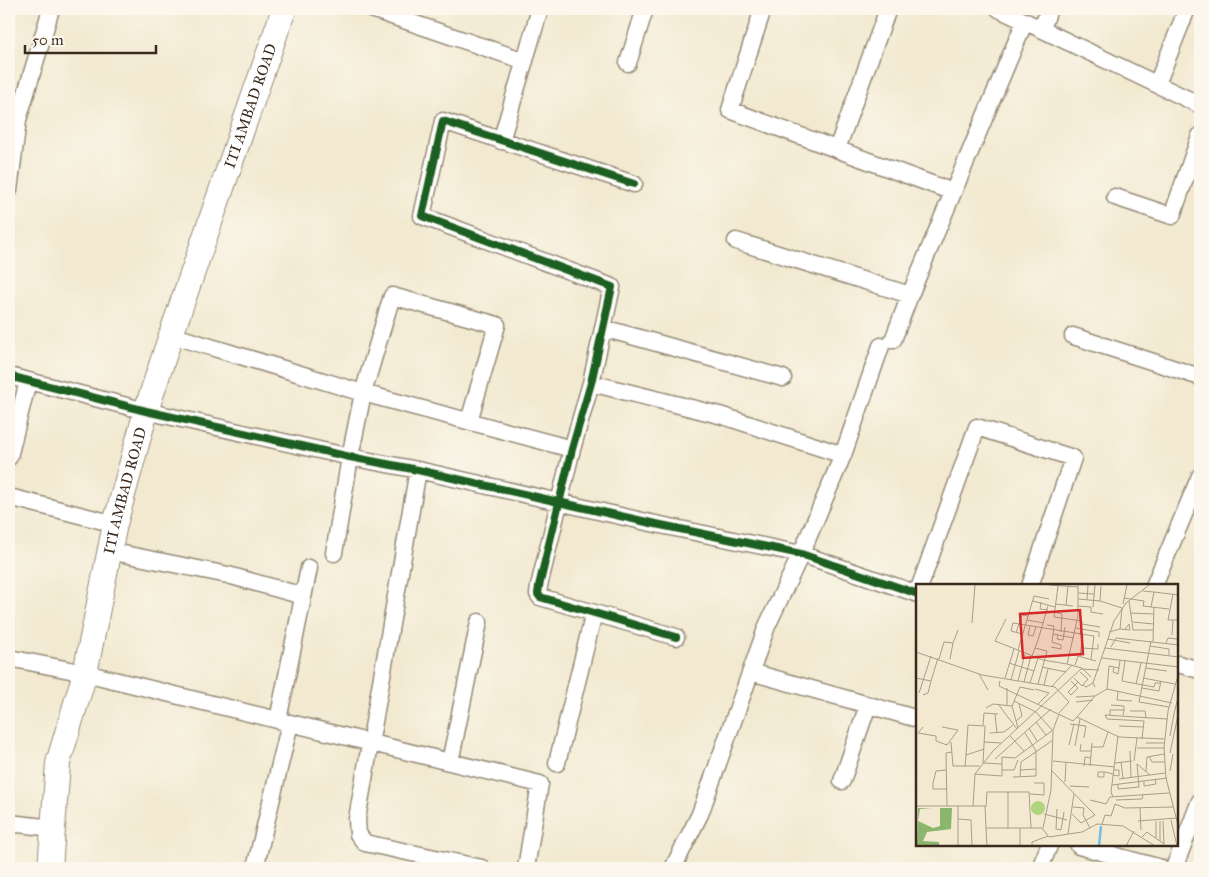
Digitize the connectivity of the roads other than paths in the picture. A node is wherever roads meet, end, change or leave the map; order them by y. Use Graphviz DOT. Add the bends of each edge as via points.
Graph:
graph roads {
  1 [pos="51,9"];
  2 [pos="284,9"];
  3 [pos="371,9"];
  4 [pos="540,9"];
  5 [pos="645,9"];
  6 [pos="763,9"];
  7 [pos="888,9"];
  8 [pos="999,9"];
  9 [pos="1050,9"];
  10 [pos="1187,9"];
  11 [pos="397,13"];
  12 [pos="1025,21"];
  13 [pos="1042,29"];
  14 [pos="525,61"];
  15 [pos="628,63"];
  16 [pos="1157,84"];
  17 [pos="1200,105"];
  18 [pos="14,119"];
  19 [pos="1200,136"];
  20 [pos="501,141"];
  21 [pos="837,150"];
  22 [pos="634,184"];
  23 [pos="9,190"];
  24 [pos="953,192"];
  25 [pos="1115,197"];
  26 [pos="736,241"];
  27 [pos="910,295"];
  28 [pos="603,328"];
  29 [pos="171,335"];
  30 [pos="1073,336"];
  31 [pos="9,376"];
  32 [pos="1200,376"];
  33 [pos="783,378"];
  34 [pos="28,381"];
  35 [pos="591,384"];
  36 [pos="363,393"];
  37 [pos="146,411"];
  38 [pos="469,421"];
  39 [pos="572,448"];
  40 [pos="843,455"];
  41 [pos="9,457"];
  42 [pos="350,457"];
  43 [pos="418,470"];
  44 [pos="1200,480"];
  45 [pos="9,497"];
  46 [pos="559,502"];
  47 [pos="115,524"];
  48 [pos="109,551"];
  49 [pos="334,553"];
  50 [pos="801,554"];
  51 [pos="308,568"];
  52 [pos="921,584"];
  53 [pos="1031,584"];
  54 [pos="1155,584"];
  55 [pos="916,590"];
  56 [pos="304,596"];
  57 [pos="594,613"];
  58 [pos="479,622"];
  59 [pos="676,637"];
  60 [pos="9,658"];
  61 [pos="1179,664"];
  62 [pos="1200,670"];
  63 [pos="751,672"];
  64 [pos="85,673"];
  65 [pos="868,705"];
  66 [pos="916,718"];
  67 [pos="284,722"];
  68 [pos="370,742"];
  69 [pos="450,762"];
  70 [pos="557,763"];
  71 [pos="842,781"];
  72 [pos="1200,801"];
  73 [pos="9,823"];
  74 [pos="53,828"];
  75 [pos="1049,847"];
  76 [pos="1083,847"];
  77 [pos="50,868"];
  78 [pos="255,868"];
  79 [pos="482,868"];
  80 [pos="526,868"];
  81 [pos="673,868"];
  82 [pos="1040,868"];
  83 [pos="1161,868"];
  84 [pos="1174,868"];
  1 -- 18 [label="street"];
  2 -- 29 [label="street, ITI AMBAD ROAD"];
  3 -- 11 [label="street"];
  4 -- 14 [label="street"];
  5 -- 15 [label="street"];
  6 -- 21 [label="street" via="730,110"];
  7 -- 21 [label="street"];
  8 -- 12 [label="street"];
  9 -- 13 [label="street"];
  10 -- 16 [label="street"];
  11 -- 14 [label="street"];
  12 -- 13 [label="street"];
  12 -- 24 [label="street"];
  13 -- 16 [label="street"];
  14 -- 20 [label="street"];
  16 -- 17 [label="street"];
  18 -- 23 [label="street"];
  19 -- 25 [label="street" via="1172,216"];
  20 -- 22 [label="street"];
  20 -- 28 [label="street" via="443,121 422,216 612,287"];
  21 -- 24 [label="street"];
  24 -- 27 [label="street"];
  26 -- 27 [label="street"];
  27 -- 40 [label="street" via="887,343"];
  28 -- 33 [label="street"];
  28 -- 35 [label="street"];
  29 -- 36 [label="street"];
  29 -- 37 [label="street, ITI AMBAD ROAD"];
  30 -- 32 [label="street"];
  31 -- 34 [label="street"];
  34 -- 37 [label="street"];
  34 -- 41 [label="street"];
  35 -- 39 [label="street"];
  35 -- 40 [label="street" via="723,416"];
  36 -- 38 [label="street"];
  36 -- 38 [label="street" via="392,296 497,325"];
  36 -- 42 [label="street"];
  37 -- 42 [label="street"];
  37 -- 47 [label="street, ITI AMBAD ROAD"];
  38 -- 39 [label="street"];
  39 -- 46 [label="street"];
  40 -- 50 [label="street"];
  42 -- 43 [label="street"];
  42 -- 49 [label="street"];
  43 -- 46 [label="street"];
  43 -- 68 [label="street"];
  44 -- 54 [label="street"];
  45 -- 47 [label="street"];
  46 -- 50 [label="street"];
  46 -- 57 [label="street" via="538,594"];
  47 -- 48 [label="street, ITI AMBAD ROAD"];
  48 -- 56 [label="street" via="228,575"];
  48 -- 64 [label="street, ITI AMBAD ROAD"];
  50 -- 55 [label="street"];
  50 -- 63 [label="street" via="767,626"];
  51 -- 56 [label="street"];
  52 -- 53 [label="street" via="977,426 1073,458"];
  56 -- 67 [label="street"];
  57 -- 59 [label="street"];
  57 -- 70 [label="street"];
  58 -- 69 [label="street"];
  60 -- 64 [label="street"];
  61 -- 62 [label="street"];
  63 -- 65 [label="street"];
  63 -- 81 [label="street" via="700,814"];
  64 -- 67 [label="street"];
  64 -- 74 [label="street, ITI AMBAD ROAD" via="58,764"];
  65 -- 66 [label="street"];
  65 -- 71 [label="street"];
  67 -- 68 [label="street"];
  67 -- 78 [label="street"];
  68 -- 69 [label="street"];
  68 -- 79 [label="street" via="357,820 358,834 365,843"];
  69 -- 80 [label="street" via="540,784"];
  72 -- 84 [label="street"];
  73 -- 74 [label="street"];
  74 -- 77 [label="street, ITI AMBAD ROAD"];
  75 -- 82 [label="street"];
  76 -- 83 [label="street"];
}
